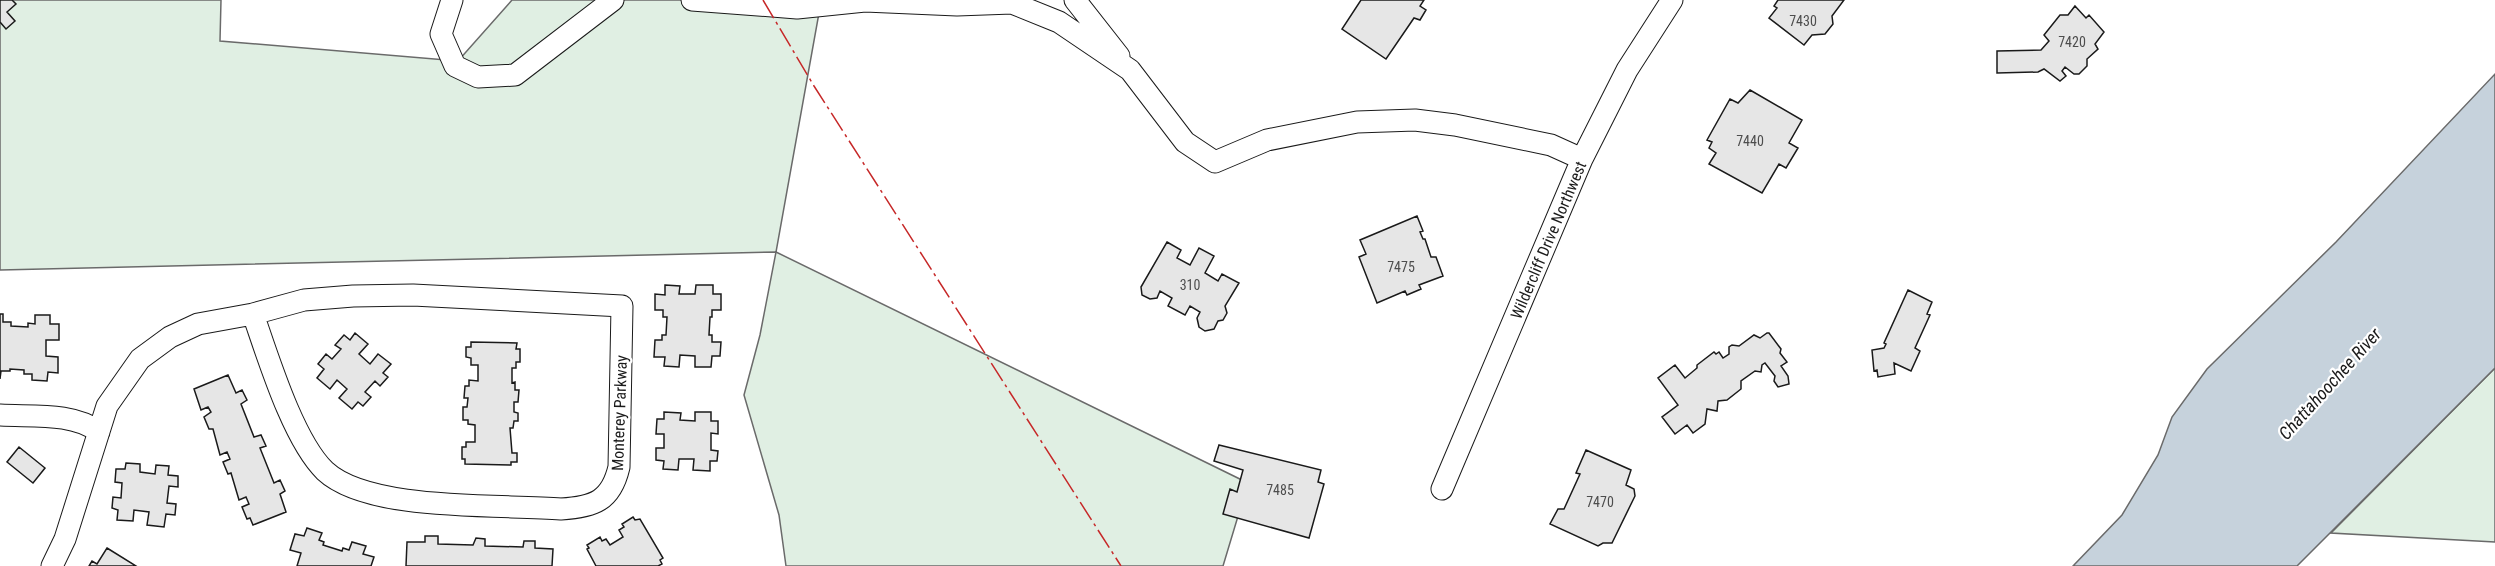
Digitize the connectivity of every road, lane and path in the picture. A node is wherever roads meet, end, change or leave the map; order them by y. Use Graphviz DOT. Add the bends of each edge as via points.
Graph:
graph roads {
  1 [pos="452,0"];
  2 [pos="613,0"];
  3 [pos="692,0"];
  4 [pos="1076,0"];
  5 [pos="1672,0"];
  6 [pos="1130,70"];
  7 [pos="1582,159"];
  8 [pos="254,314"];
  9 [pos="0,415"];
  10 [pos="99,432"];
  11 [pos="1443,489"];
  12 [pos="52,566"];
  1 -- 2 [label="street" via="441,34 455,66 478,77 515,75"];
  3 -- 6 [label="street" via="797,8 864,1 1012,3 1059,22"];
  4 -- 6 [label="street"];
  5 -- 7 [label="street, Wildercliff Drive Northwest" via="1627,70"];
  6 -- 7 [label="street" via="1185,142 1215,162 1267,140 1357,122 1415,120 1551,145"];
  7 -- 11 [label="street, Wildercliff Drive Northwest"];
  8 -- 8 [label="street, Monterey Parkway" via="304,300 353,296 414,295 622,306 619,467 615,483 606,496 594,503 561,509 420,502 371,494 345,485 325,471 308,450 278,384"];
  8 -- 10 [label="street, Monterey Parkway" via="198,324 155,346 117,388"];
  9 -- 10 [label="street" via="76,420"];
  10 -- 12 [label="street, Monterey Parkway" via="65,539"];
}
